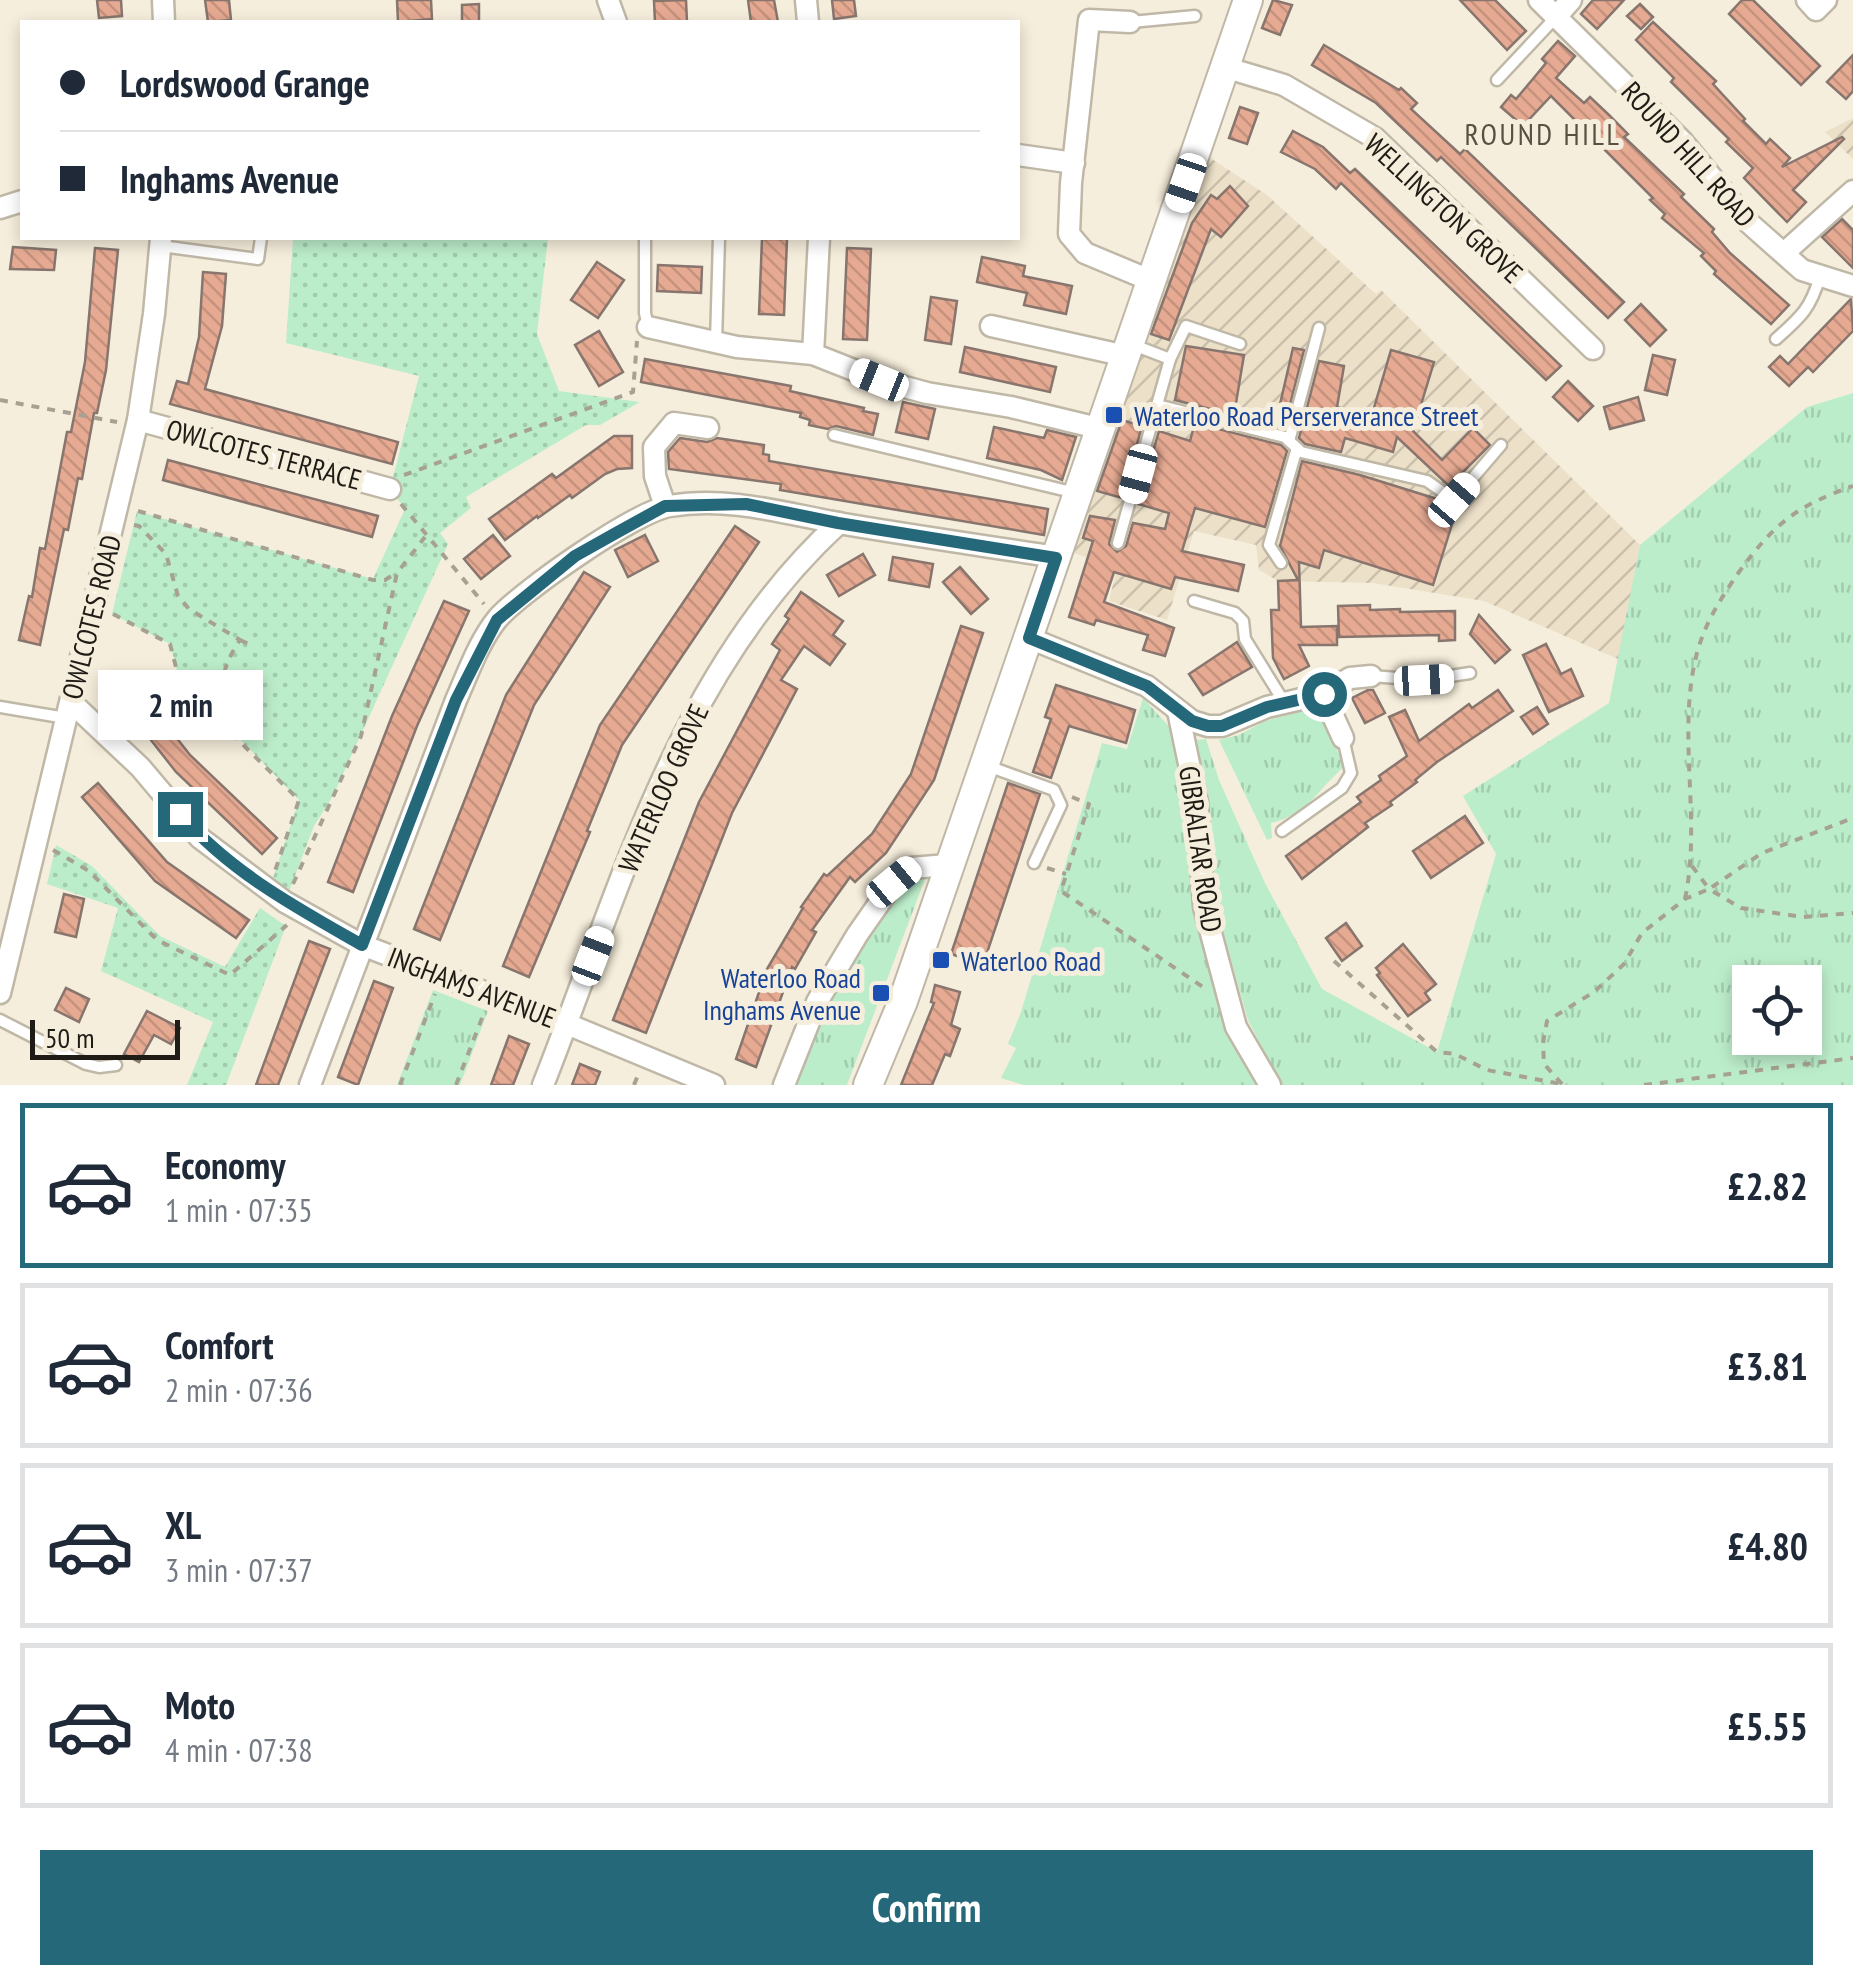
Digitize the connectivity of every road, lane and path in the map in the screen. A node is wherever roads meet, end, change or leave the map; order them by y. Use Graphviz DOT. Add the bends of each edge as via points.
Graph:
graph roads {
  1 [pos="1248,0"];
  2 [pos="1538,0"];
  3 [pos="1571,0"];
  4 [pos="1194,16"];
  5 [pos="1555,18"];
  6 [pos="1130,22"];
  7 [pos="1224,67"];
  8 [pos="1497,80"];
  9 [pos="1020,155"];
  10 [pos="1074,163"];
  11 [pos="1853,190"];
  12 [pos="261,240"];
  13 [pos="645,240"];
  14 [pos="719,240"];
  15 [pos="819,240"];
  16 [pos="160,242"];
  17 [pos="1784,253"];
  18 [pos="1820,276"];
  19 [pos="1152,281"];
  20 [pos="1853,286"];
  21 [pos="991,326"];
  22 [pos="648,327"];
  23 [pos="1319,328"];
  24 [pos="1776,339"];
  25 [pos="716,343"];
  26 [pos="1240,344"];
  27 [pos="1593,349"];
  28 [pos="1128,350"];
  29 [pos="813,354"];
  30 [pos="1170,359"];
  31 [pos="0,400"];
  32 [pos="1157,405"];
  33 [pos="137,423"];
  34 [pos="708,428"];
  35 [pos="1102,429"];
  36 [pos="834,435"];
  37 [pos="1293,444"];
  38 [pos="1501,445"];
  39 [pos="1853,486"];
  40 [pos="390,489"];
  41 [pos="1078,494"];
  42 [pos="665,506"];
  43 [pos="117,513"];
  44 [pos="838,523"];
  45 [pos="426,536"];
  46 [pos="1118,542"];
  47 [pos="1056,558"];
  48 [pos="1281,563"];
  49 [pos="397,573"];
  50 [pos="1194,601"];
  51 [pos="94,605"];
  52 [pos="497,620"];
  53 [pos="1029,638"];
  54 [pos="240,640"];
  55 [pos="251,645"];
  56 [pos="1470,672"];
  57 [pos="1371,676"];
  58 [pos="1324,694"];
  59 [pos="1284,703"];
  60 [pos="0,706"];
  61 [pos="69,710"];
  62 [pos="1178,711"];
  63 [pos="229,731"];
  64 [pos="1343,738"];
  65 [pos="984,764"];
  66 [pos="1054,790"];
  67 [pos="1853,818"];
  68 [pos="1282,831"];
  69 [pos="37,841"];
  70 [pos="1034,863"];
  71 [pos="948,865"];
  72 [pos="1692,866"];
  73 [pos="1708,889"];
  74 [pos="1686,899"];
  75 [pos="285,901"];
  76 [pos="1853,912"];
  77 [pos="362,945"];
  78 [pos="1334,960"];
  79 [pos="442,976"];
  80 [pos="0,993"];
  81 [pos="491,995"];
  82 [pos="1230,1006"];
  83 [pos="0,1020"];
  84 [pos="567,1024"];
  85 [pos="1853,1058"];
  86 [pos="116,1066"];
  87 [pos="1565,1084"];
  88 [pos="310,1085"];
  89 [pos="400,1085"];
  90 [pos="456,1085"];
  91 [pos="543,1085"];
  92 [pos="714,1085"];
  93 [pos="784,1085"];
  94 [pos="868,1085"];
  95 [pos="1270,1085"];
  96 [pos="1644,1085"];
  1 -- 7 [label="main road"];
  2 -- 5 [label="street, ROUND HILL ROAD"];
  3 -- 5 [label="street"];
  4 -- 6 [label="lane"];
  5 -- 8 [label="lane"];
  5 -- 17 [label="street, ROUND HILL ROAD" via="1648,104 1749,223"];
  6 -- 10 [label="street" via="1089,20"];
  7 -- 19 [label="main road"];
  7 -- 27 [label="street, WELLINGTON GROVE" via="1284,85 1375,138"];
  9 -- 10 [label="street"];
  10 -- 19 [label="street" via="1070,234 1085,253"];
  11 -- 17 [label="street"];
  12 -- 16 [label="lane" via="258,258"];
  13 -- 22 [label="lane"];
  14 -- 25 [label="lane"];
  15 -- 29 [label="street"];
  16 -- 33 [label="street, OWLCOTES ROAD"];
  17 -- 18 [label="street, ROUND HILL ROAD"];
  18 -- 20 [label="street, ROUND HILL ROAD"];
  18 -- 24 [label="lane" via="1804,315"];
  19 -- 28 [label="main road"];
  21 -- 28 [label="street"];
  22 -- 25 [label="street"];
  22 -- 40 [label="path" via="635,343 633,392 406,473"];
  23 -- 37 [label="lane"];
  25 -- 29 [label="street"];
  26 -- 30 [label="lane" via="1186,326"];
  28 -- 30 [label="lane"];
  28 -- 35 [label="main road"];
  29 -- 35 [label="street" via="895,385"];
  30 -- 32 [label="lane"];
  31 -- 33 [label="path"];
  32 -- 37 [label="lane"];
  32 -- 46 [label="lane"];
  33 -- 40 [label="street, OWLCOTES TERRACE"];
  33 -- 43 [label="street, OWLCOTES ROAD"];
  34 -- 42 [label="street" via="674,423 654,447"];
  35 -- 41 [label="main road"];
  36 -- 41 [label="lane"];
  37 -- 38 [label="lane" via="1301,452 1426,481 1454,500"];
  37 -- 48 [label="lane" via="1268,544"];
  39 -- 72 [label="path" via="1797,509 1758,546 1715,606 1696,655 1689,718"];
  40 -- 45 [label="path"];
  41 -- 47 [label="main road"];
  42 -- 44 [label="street" via="746,504"];
  42 -- 52 [label="street" via="575,556"];
  43 -- 49 [label="path" via="376,580"];
  43 -- 51 [label="street, OWLCOTES ROAD"];
  43 -- 54 [label="path" via="166,554 188,609"];
  44 -- 47 [label="street"];
  44 -- 84 [label="street, WATERLOO GROVE" via="758,610 685,728"];
  45 -- 49 [label="path"];
  45 -- 52 [label="path"];
  47 -- 53 [label="main road"];
  49 -- 75 [label="path" via="362,736"];
  50 -- 59 [label="lane" via="1243,621 1246,640"];
  51 -- 61 [label="street, OWLCOTES ROAD"];
  51 -- 63 [label="path" via="170,644 178,675"];
  52 -- 77 [label="street" via="456,700"];
  53 -- 62 [label="street" via="1147,686"];
  53 -- 65 [label="main road"];
  54 -- 55 [label="path"];
  54 -- 63 [label="path" via="222,680"];
  56 -- 57 [label="lane" via="1424,680"];
  57 -- 58 [label="street" via="1350,678"];
  58 -- 59 [label="street"];
  58 -- 64 [label="street"];
  59 -- 62 [label="street" via="1222,726"];
  60 -- 61 [label="lane"];
  61 -- 69 [label="street, OWLCOTES ROAD"];
  61 -- 75 [label="street, INGHAMS AVENUE" via="140,767 200,838"];
  62 -- 82 [label="street, GIBRALTAR ROAD" via="1197,802 1204,907"];
  63 -- 75 [label="path" via="299,800"];
  64 -- 68 [label="lane" via="1351,772 1342,788"];
  65 -- 66 [label="lane"];
  65 -- 71 [label="main road"];
  66 -- 70 [label="lane" via="1061,806"];
  66 -- 82 [label="path" via="1090,804 1061,892"];
  67 -- 73 [label="path" via="1762,853"];
  69 -- 75 [label="path" via="89,871 157,940 230,975"];
  69 -- 80 [label="street, OWLCOTES ROAD"];
  71 -- 93 [label="street" via="911,868 894,882 816,1002"];
  71 -- 94 [label="main road"];
  72 -- 73 [label="path"];
  72 -- 74 [label="path"];
  73 -- 74 [label="path"];
  73 -- 76 [label="path" via="1741,908 1803,917"];
  74 -- 87 [label="path" via="1642,934 1624,964 1594,992 1547,1021 1544,1064"];
  75 -- 77 [label="street, INGHAMS AVENUE"];
  77 -- 79 [label="street, INGHAMS AVENUE"];
  77 -- 88 [label="street"];
  78 -- 87 [label="path" via="1437,1052 1487,1070"];
  79 -- 81 [label="street, INGHAMS AVENUE"];
  79 -- 89 [label="path"];
  81 -- 84 [label="street, INGHAMS AVENUE"];
  81 -- 90 [label="path"];
  82 -- 95 [label="street, GIBRALTAR ROAD"];
  83 -- 86 [label="lane" via="86,1064"];
  84 -- 91 [label="street, WATERLOO GROVE"];
  84 -- 92 [label="street, INGHAMS AVENUE"];
  85 -- 96 [label="path"];
}
